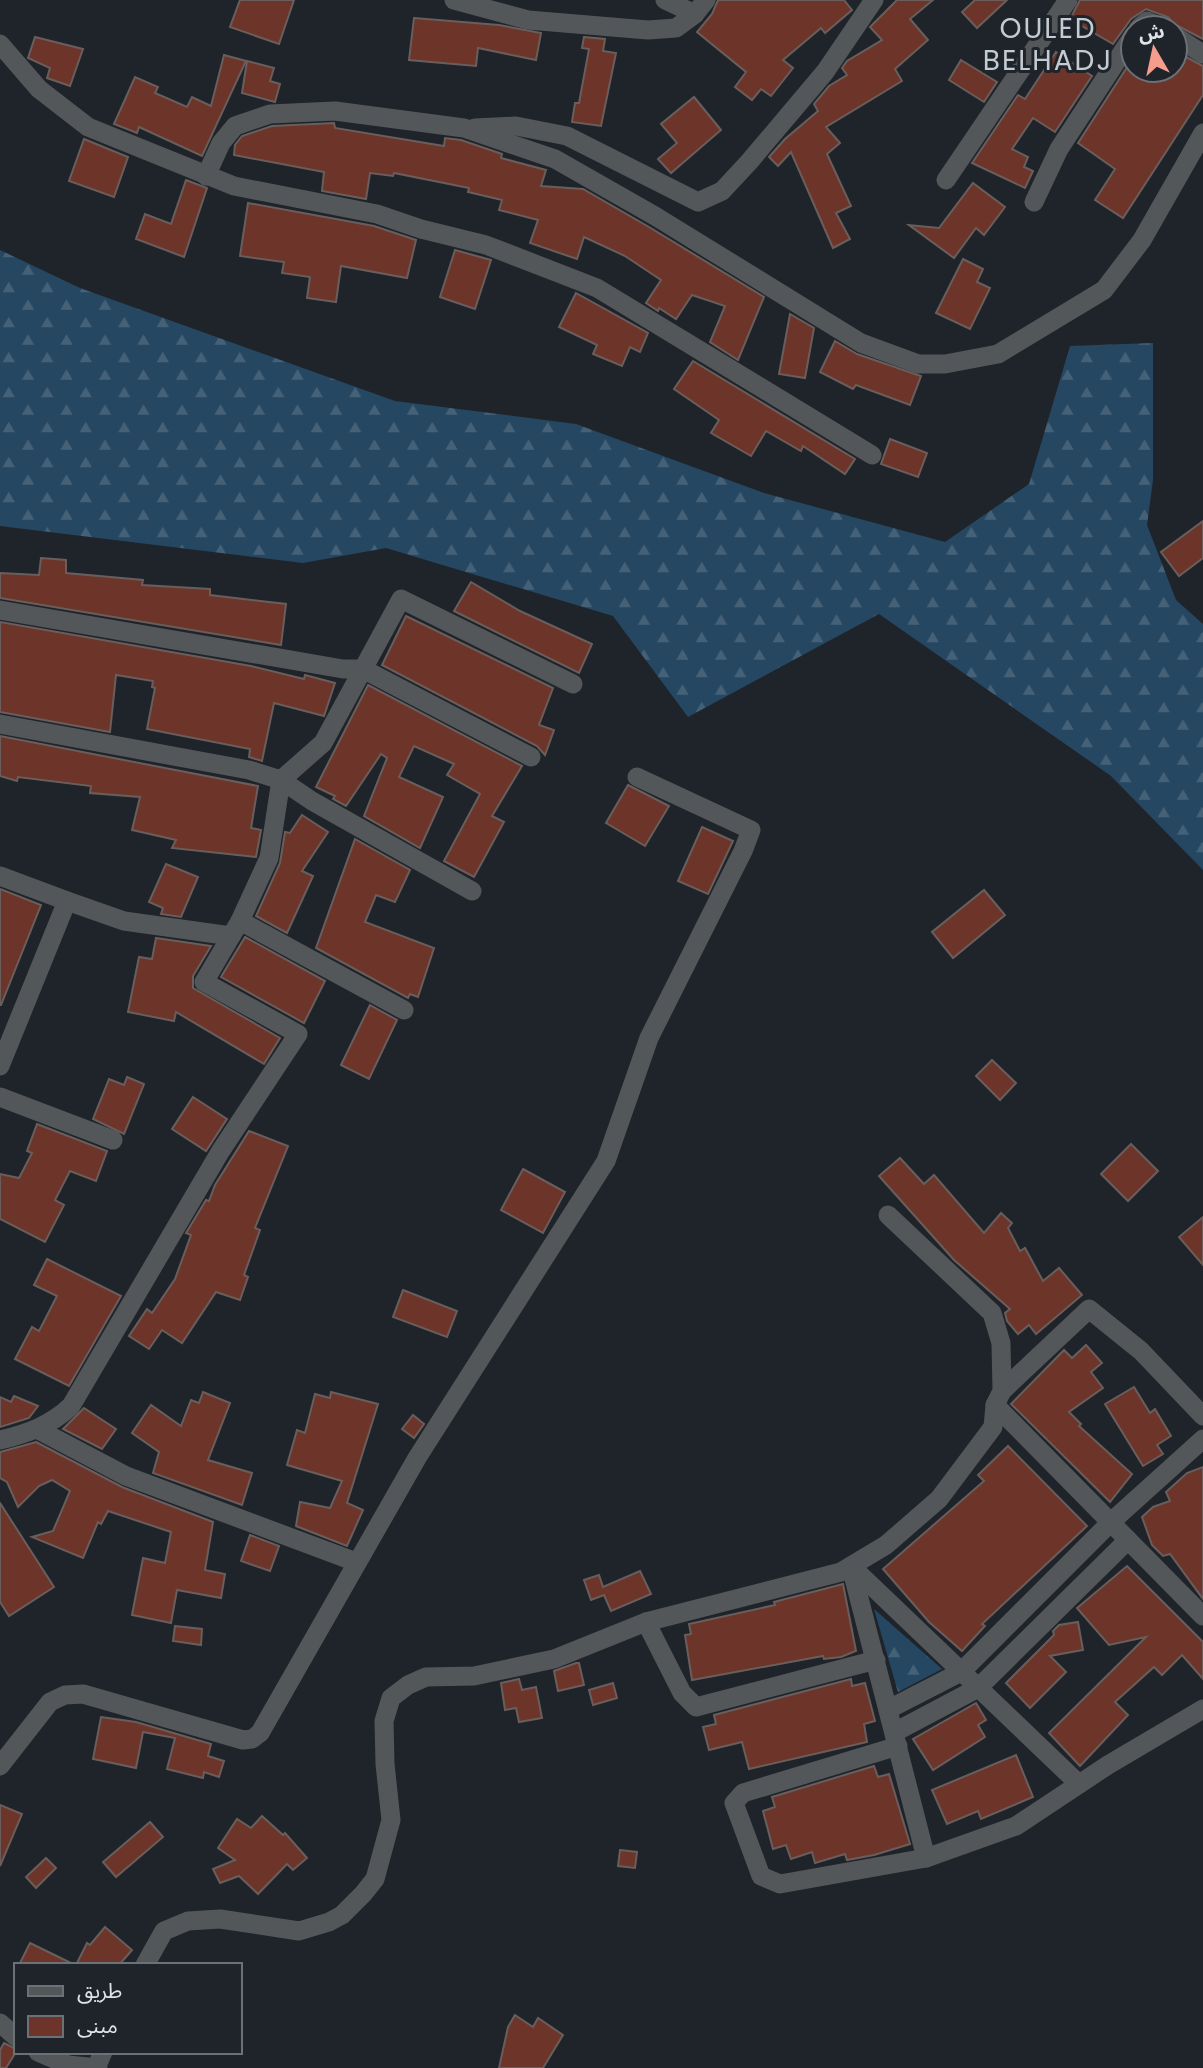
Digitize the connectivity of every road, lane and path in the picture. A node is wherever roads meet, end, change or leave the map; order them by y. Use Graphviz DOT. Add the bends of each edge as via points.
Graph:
graph roads {
  1 [pos="454,0"];
  2 [pos="665,0"];
  3 [pos="874,0"];
  4 [pos="1068,0"];
  5 [pos="700,7"];
  6 [pos="0,44"];
  7 [pos="1119,57"];
  8 [pos="464,128"];
  9 [pos="1203,133"];
  10 [pos="206,176"];
  11 [pos="946,180"];
  12 [pos="1034,202"];
  13 [pos="872,455"];
  14 [pos="0,610"];
  15 [pos="363,668"];
  16 [pos="573,684"];
  17 [pos="0,724"];
  18 [pos="531,757"];
  19 [pos="636,777"];
  20 [pos="281,780"];
  21 [pos="0,876"];
  22 [pos="472,891"];
  23 [pos="67,901"];
  24 [pos="235,929"];
  25 [pos="404,1010"];
  26 [pos="0,1066"];
  27 [pos="0,1097"];
  28 [pos="113,1140"];
  29 [pos="888,1215"];
  30 [pos="999,1398"];
  31 [pos="1203,1416"];
  32 [pos="37,1429"];
  33 [pos="1203,1439"];
  34 [pos="0,1440"];
  35 [pos="1111,1522"];
  36 [pos="1128,1540"];
  37 [pos="356,1562"];
  38 [pos="851,1566"];
  39 [pos="1203,1616"];
  40 [pos="646,1622"];
  41 [pos="876,1660"];
  42 [pos="961,1672"];
  43 [pos="978,1688"];
  44 [pos="889,1709"];
  45 [pos="1203,1709"];
  46 [pos="896,1739"];
  47 [pos="0,1766"];
  48 [pos="1079,1784"];
  49 [pos="926,1858"];
  50 [pos="146,1963"];
  51 [pos="0,2023"];
  52 [pos="14,2035"];
  53 [pos="43,2054"];
  54 [pos="97,2068"];
  1 -- 5 [label="street" via="528,20 648,30 676,28"];
  2 -- 5 [label="street"];
  3 -- 8 [label="street" via="825,72 749,162 722,191 698,202 566,136 516,126"];
  4 -- 11 [label="street"];
  6 -- 10 [label="street" via="39,89 88,127"];
  7 -- 12 [label="street" via="1059,149"];
  8 -- 9 [label="street" via="555,159 861,343 918,364 998,354 1104,290 1142,240"];
  8 -- 10 [label="street" via="335,111 270,114 235,126 221,143"];
  10 -- 13 [label="street" via="234,187 377,214 486,245 597,288"];
  14 -- 15 [label="street" via="343,669"];
  15 -- 16 [label="street" via="401,599"];
  15 -- 18 [label="street"];
  15 -- 20 [label="street" via="323,743"];
  17 -- 20 [label="street"];
  19 -- 37 [label="street" via="751,830 649,1038 606,1161"];
  20 -- 22 [label="street"];
  20 -- 24 [label="street" via="269,858"];
  21 -- 23 [label="street"];
  23 -- 24 [label="street" via="124,922"];
  23 -- 26 [label="street"];
  24 -- 25 [label="street"];
  24 -- 32 [label="street" via="204,982 298,1034 220,1153 71,1405 58,1419"];
  27 -- 28 [label="street"];
  29 -- 30 [label="street" via="992,1313 1000,1343"];
  30 -- 31 [label="street" via="1089,1309 1141,1351"];
  30 -- 35 [label="street"];
  30 -- 38 [label="street" via="993,1427 939,1499 886,1545"];
  32 -- 34 [label="street"];
  32 -- 37 [label="street" via="126,1476"];
  33 -- 35 [label="street"];
  35 -- 36 [label="street"];
  35 -- 42 [label="street"];
  36 -- 39 [label="street"];
  36 -- 43 [label="street"];
  37 -- 47 [label="street" via="254,1738 243,1740 83,1694 65,1695 50,1702"];
  38 -- 40 [label="street"];
  38 -- 41 [label="street"];
  38 -- 42 [label="street"];
  40 -- 41 [label="street" via="682,1693 696,1707"];
  40 -- 50 [label="street" via="554,1659 474,1676 426,1677 397,1692 384,1721 391,1820 375,1879 363,1894 342,1915 308,1929 207,1918 188,1921 164,1931"];
  41 -- 44 [label="street"];
  42 -- 43 [label="street"];
  42 -- 44 [label="street"];
  43 -- 46 [label="street"];
  43 -- 48 [label="street"];
  44 -- 46 [label="street"];
  45 -- 48 [label="street"];
  46 -- 49 [label="street"];
  46 -- 49 [label="street" via="743,1793 734,1803 761,1876 780,1884"];
  48 -- 49 [label="street" via="1016,1826"];
  51 -- 52 [label="street"];
  53 -- 54 [label="street" via="68,2065"];
}
